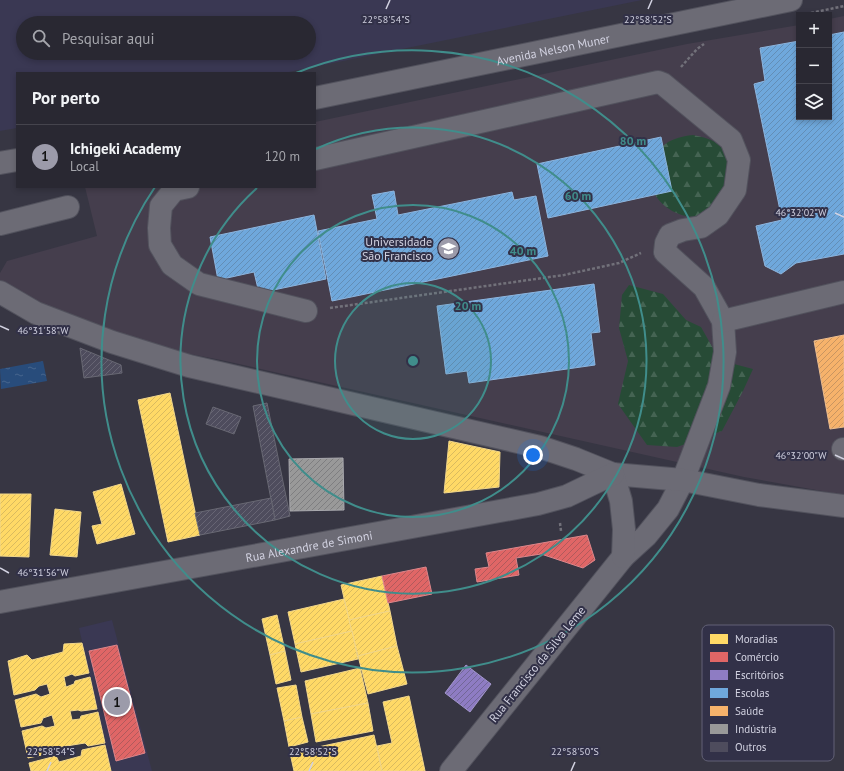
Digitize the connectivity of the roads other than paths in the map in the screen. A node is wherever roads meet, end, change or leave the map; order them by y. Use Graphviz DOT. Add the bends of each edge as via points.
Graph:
graph roads {
  1 [pos="791,0"];
  2 [pos="316,98"];
  3 [pos="316,158"];
  4 [pos="16,160"];
  5 [pos="0,163"];
  6 [pos="183,188"];
  7 [pos="68,207"];
  8 [pos="0,224"];
  9 [pos="0,292"];
  10 [pos="844,292"];
  11 [pos="306,311"];
  12 [pos="723,321"];
  13 [pos="613,474"];
  14 [pos="683,480"];
  15 [pos="844,506"];
  16 [pos="623,557"];
  17 [pos="0,602"];
  18 [pos="451,771"];
  1 -- 2 [label="street, Avenida Nelson Muner"];
  3 -- 12 [label="street" via="658,82 663,84 732,140 739,160 735,190 718,215 701,226 670,235 665,252 704,286"];
  4 -- 5 [label="street"];
  6 -- 11 [label="street" via="174,190 161,206 158,228 160,245 172,265 199,284"];
  7 -- 8 [label="street"];
  9 -- 13 [label="street" via="36,313 112,342 189,366 540,447"];
  10 -- 12 [label="street"];
  12 -- 14 [label="street, Rua Francisco da Silva Leme" via="725,352 719,386"];
  13 -- 14 [label="street"];
  13 -- 16 [label="street" via="621,501"];
  13 -- 17 [label="street, Rua Alexandre de Simoni" via="567,496 538,504"];
  14 -- 15 [label="street" via="759,495"];
  14 -- 16 [label="street, Rua Francisco da Silva Leme" via="668,509 646,536"];
  16 -- 18 [label="street, Rua Francisco da Silva Leme"];
}
